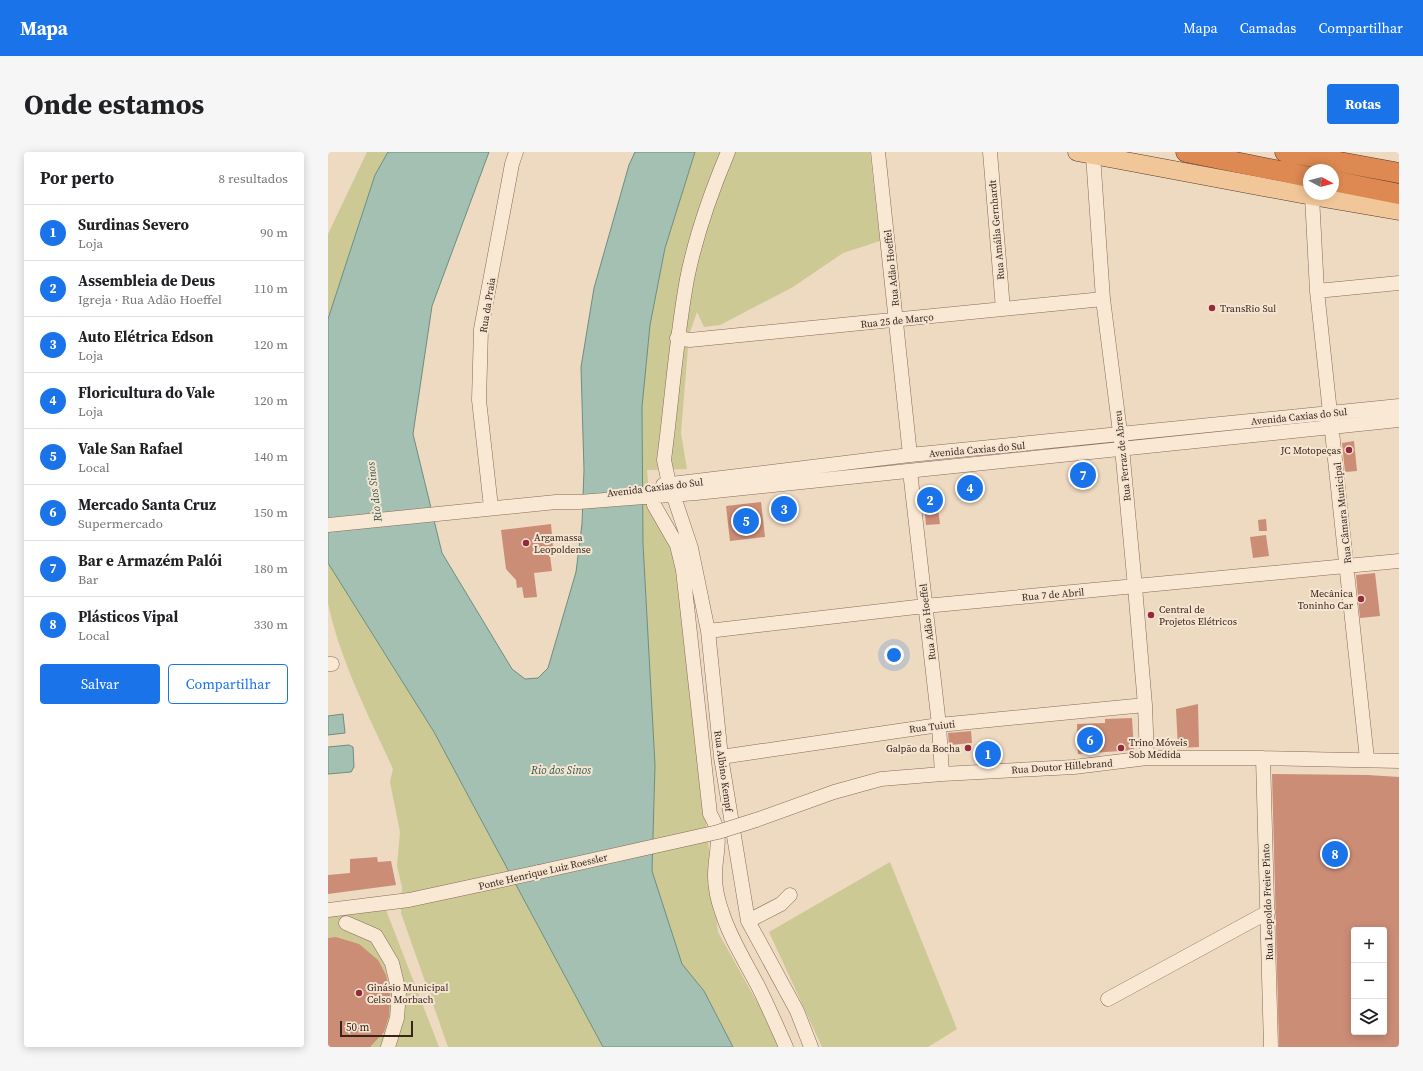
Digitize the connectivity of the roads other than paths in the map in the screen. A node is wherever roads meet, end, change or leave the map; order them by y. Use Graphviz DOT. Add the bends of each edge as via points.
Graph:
graph roads {
  1 [pos="516,152"];
  2 [pos="728,152"];
  3 [pos="878,152"];
  4 [pos="990,152"];
  5 [pos="1186,152"];
  6 [pos="1285,152"];
  7 [pos="1085,154"];
  8 [pos="1399,173"];
  9 [pos="1303,176"];
  10 [pos="1303,189"];
  11 [pos="1339,192"];
  12 [pos="1399,194"];
  13 [pos="1339,195"];
  14 [pos="1324,200"];
  15 [pos="1399,210"];
  16 [pos="1399,283"];
  17 [pos="1317,290"];
  18 [pos="1103,299"];
  19 [pos="1003,309"];
  20 [pos="896,320"];
  21 [pos="684,339"];
  22 [pos="1399,406"];
  23 [pos="1331,412"];
  24 [pos="1399,420"];
  25 [pos="1333,427"];
  26 [pos="1121,442"];
  27 [pos="910,455"];
  28 [pos="910,471"];
  29 [pos="672,489"];
  30 [pos="649,496"];
  31 [pos="491,508"];
  32 [pos="682,520"];
  33 [pos="328,525"];
  34 [pos="669,530"];
  35 [pos="1399,561"];
  36 [pos="1348,566"];
  37 [pos="1135,587"];
  38 [pos="925,606"];
  39 [pos="708,631"];
  40 [pos="1145,705"];
  41 [pos="939,724"];
  42 [pos="721,757"];
  43 [pos="1147,758"];
  44 [pos="1263,758"];
  45 [pos="1367,759"];
  46 [pos="1399,761"];
  47 [pos="942,774"];
  48 [pos="756,820"];
  49 [pos="790,894"];
  50 [pos="328,910"];
  51 [pos="1268,912"];
  52 [pos="748,921"];
  53 [pos="346,923"];
  54 [pos="1108,1000"];
  55 [pos="1269,1046"];
  56 [pos="388,1047"];
  57 [pos="786,1047"];
  58 [pos="811,1047"];
  1 -- 31 [label="street, Rua da Praia" via="481,329 480,400"];
  2 -- 21 [label="street, Rua Albino Kempf" via="700,231 689,271"];
  3 -- 20 [label="street, Rua Adão Hoeffel"];
  4 -- 19 [label="street, Rua Amália Gernhardt"];
  5 -- 9 [label="highway"];
  6 -- 8 [label="highway"];
  7 -- 10 [label="main road"];
  7 -- 18 [label="street, Rua Ferraz de Abreu"];
  11 -- 12 [label="highway"];
  13 -- 15 [label="main road"];
  14 -- 17 [label="street, Rua Câmara Municipal"];
  16 -- 17 [label="street"];
  17 -- 23 [label="street, Rua Câmara Municipal"];
  18 -- 19 [label="street, Rua 25 de Março"];
  18 -- 26 [label="street, Rua Ferraz de Abreu"];
  19 -- 20 [label="street, Rua 25 de Março"];
  20 -- 21 [label="street, Rua 25 de Março"];
  20 -- 27 [label="street, Rua Adão Hoeffel"];
  21 -- 29 [label="street, Rua Albino Kempf" via="664,460"];
  22 -- 23 [label="street, Avenida Caxias do Sul"];
  23 -- 25 [label="street, Rua Câmara Municipal"];
  23 -- 26 [label="street, Avenida Caxias do Sul"];
  24 -- 25 [label="street, Avenida Caxias do Sul"];
  25 -- 26 [label="street, Avenida Caxias do Sul"];
  25 -- 36 [label="street, Rua Câmara Municipal"];
  26 -- 27 [label="street, Avenida Caxias do Sul"];
  26 -- 28 [label="street, Avenida Caxias do Sul"];
  26 -- 37 [label="street, Rua Ferraz de Abreu"];
  27 -- 29 [label="street, Avenida Caxias do Sul"];
  28 -- 29 [label="street, Avenida Caxias do Sul"];
  28 -- 38 [label="street, Rua Adão Hoeffel"];
  29 -- 30 [label="street, Avenida Caxias do Sul"];
  29 -- 32 [label="street, Rua Albino Kempf"];
  30 -- 31 [label="street, Avenida Caxias do Sul"];
  30 -- 34 [label="street"];
  31 -- 33 [label="street, Avenida Caxias do Sul"];
  32 -- 34 [label="street"];
  32 -- 39 [label="street, Rua Albino Kempf" via="691,548"];
  34 -- 57 [label="street" via="677,545 683,570 710,814 715,823 719,845 715,860 715,878 721,910 728,932 759,988"];
  35 -- 36 [label="street, Rua 7 de Abril"];
  36 -- 37 [label="street, Rua 7 de Abril"];
  36 -- 45 [label="street, Rua Câmara Municipal"];
  37 -- 38 [label="street, Rua 7 de Abril"];
  37 -- 40 [label="street, Rua Ferraz de Abreu"];
  38 -- 39 [label="street, Rua 7 de Abril"];
  38 -- 41 [label="street, Rua Adão Hoeffel"];
  39 -- 42 [label="street, Rua Albino Kempf"];
  40 -- 41 [label="street, Rua Tuiuti"];
  40 -- 43 [label="street, Rua Ferraz de Abreu"];
  41 -- 42 [label="street, Rua Tuiuti"];
  41 -- 47 [label="street, Rua Adão Hoeffel"];
  42 -- 52 [label="street, Rua Albino Kempf"];
  43 -- 44 [label="street, Rua Doutor Hillebrand"];
  43 -- 47 [label="street, Rua Doutor Hillebrand" via="1074,767"];
  44 -- 45 [label="street, Rua Doutor Hillebrand"];
  44 -- 51 [label="street, Rua Leopoldo Freire Pinto"];
  45 -- 46 [label="street, Rua Doutor Hillebrand"];
  47 -- 48 [label="street, Rua Doutor Hillebrand" via="881,779 834,792"];
  48 -- 50 [label="street, Ponte Henrique Luiz Roessler, bridge" via="718,832 466,889 409,900"];
  49 -- 52 [label="street" via="781,904"];
  51 -- 54 [label="street"];
  51 -- 55 [label="street, Rua Leopoldo Freire Pinto"];
  52 -- 58 [label="street, Rua Albino Kempf" via="796,1011"];
  53 -- 56 [label="street" via="376,936 392,963 399,992 397,1018"];
}
